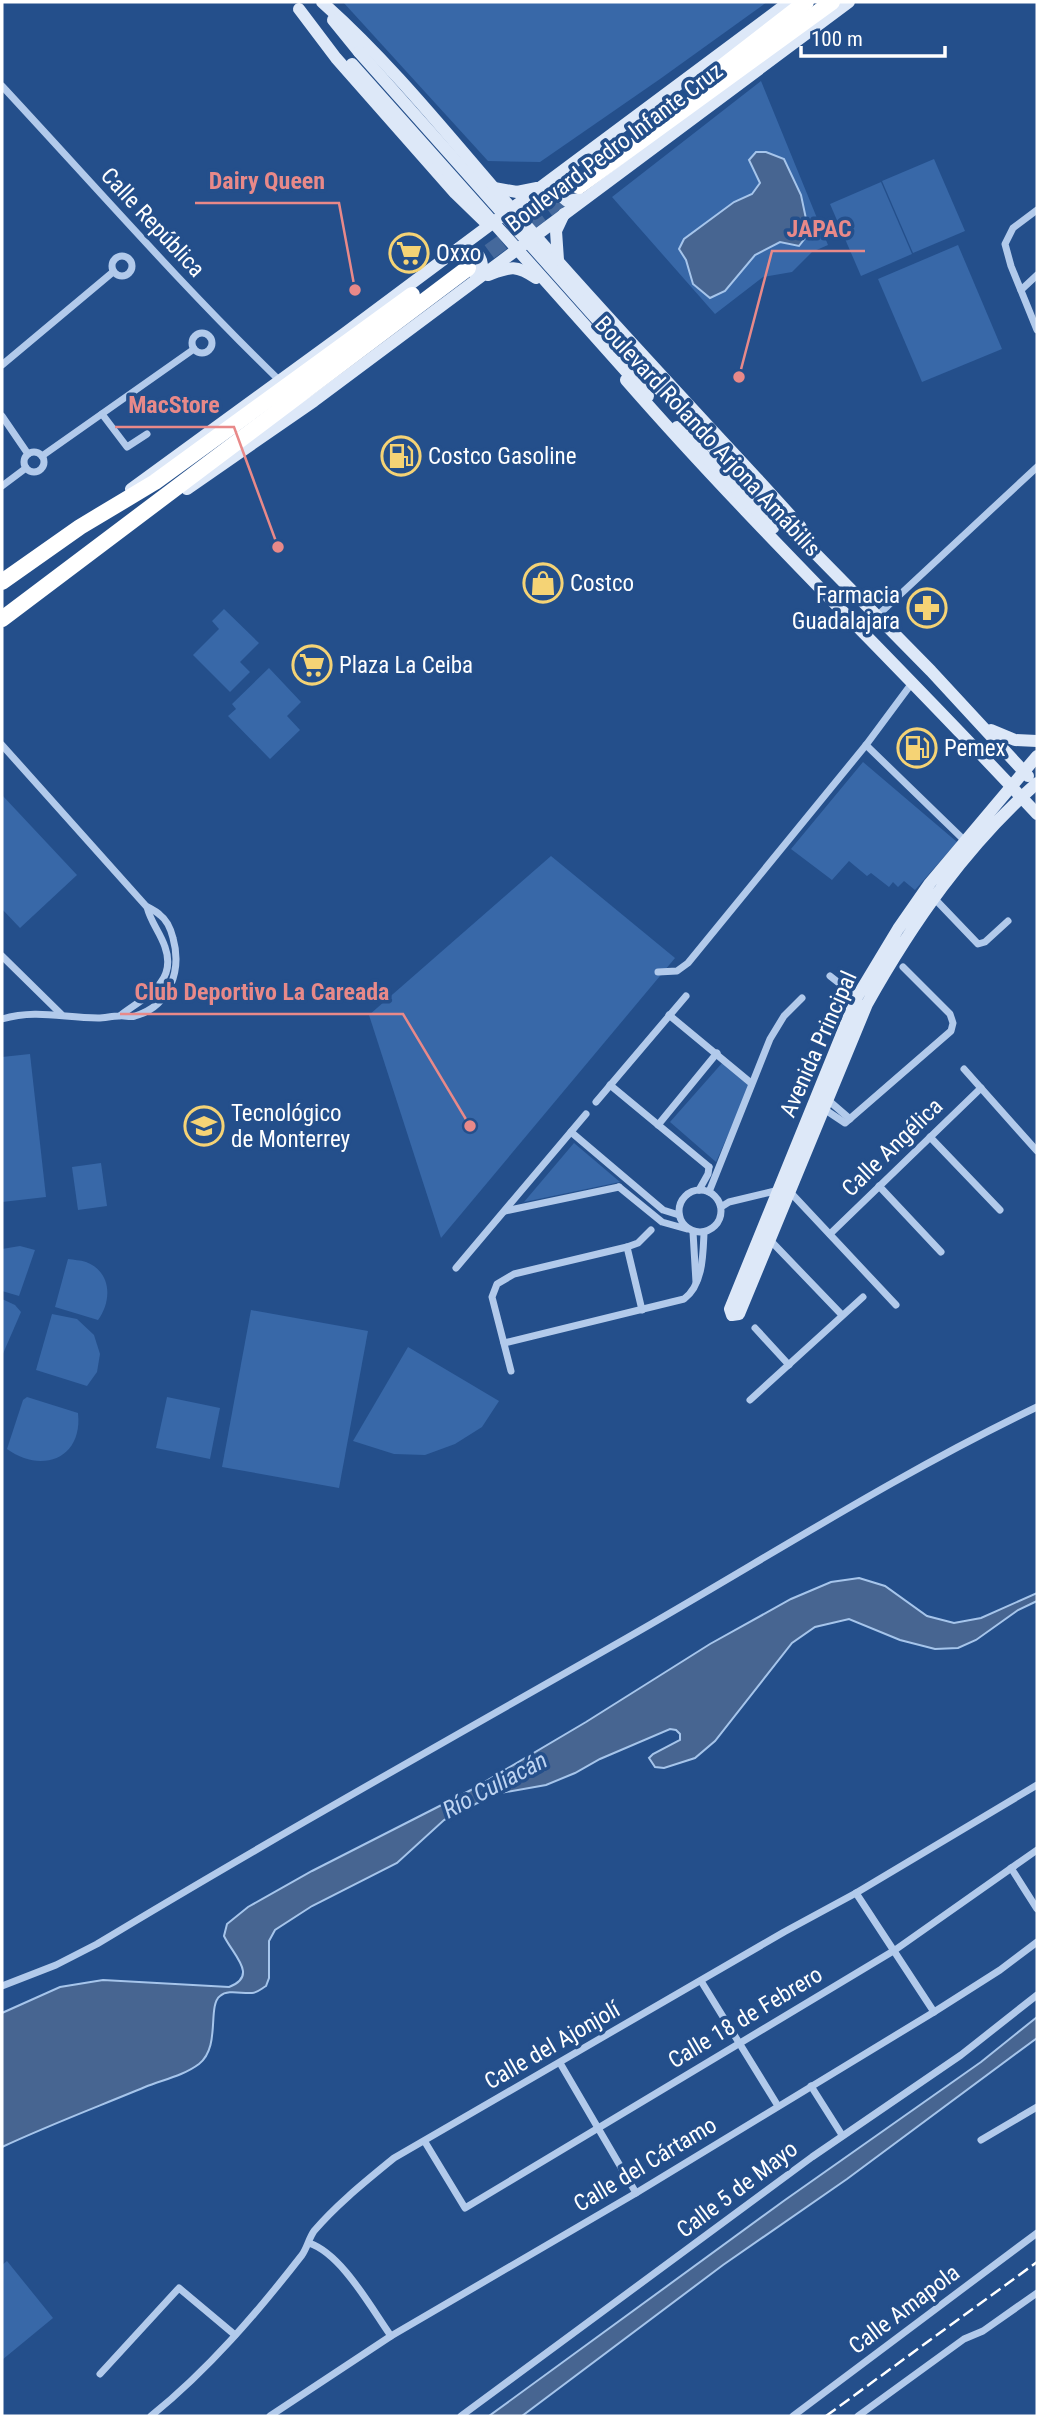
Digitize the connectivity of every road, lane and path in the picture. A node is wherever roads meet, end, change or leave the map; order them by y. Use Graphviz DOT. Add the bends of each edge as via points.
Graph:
graph roads {
  1 [pos="320,2"];
  2 [pos="789,2"];
  3 [pos="806,2"];
  4 [pos="832,2"];
  5 [pos="849,2"];
  6 [pos="296,5"];
  7 [pos="355,58"];
  8 [pos="2,86"];
  9 [pos="546,183"];
  10 [pos="574,183"];
  11 [pos="503,199"];
  12 [pos="468,204"];
  13 [pos="1037,210"];
  14 [pos="566,212"];
  15 [pos="489,226"];
  16 [pos="535,235"];
  17 [pos="471,240"];
  18 [pos="513,252"];
  19 [pos="558,261"];
  20 [pos="468,267"];
  21 [pos="113,272"];
  22 [pos="1037,275"];
  23 [pos="536,278"];
  24 [pos="1021,290"];
  25 [pos="1037,330"];
  26 [pos="194,349"];
  27 [pos="2,365"];
  28 [pos="280,381"];
  29 [pos="102,414"];
  30 [pos="2,416"];
  31 [pos="147,434"];
  32 [pos="28,454"];
  33 [pos="42,456"];
  34 [pos="1037,467"];
  35 [pos="26,468"];
  36 [pos="2,486"];
  37 [pos="775,522"];
  38 [pos="80,527"];
  39 [pos="810,548"];
  40 [pos="794,559"];
  41 [pos="2,582"];
  42 [pos="876,617"];
  43 [pos="2,619"];
  44 [pos="912,683"];
  45 [pos="984,727"];
  46 [pos="1037,741"];
  47 [pos="2,745"];
  48 [pos="866,745"];
  49 [pos="1037,756"];
  50 [pos="1023,771"];
  51 [pos="1037,785"];
  52 [pos="1011,786"];
  53 [pos="1021,797"];
  54 [pos="1037,814"];
  55 [pos="964,840"];
  56 [pos="933,897"];
  57 [pos="146,906"];
  58 [pos="1008,921"];
  59 [pos="2,957"];
  60 [pos="903,967"];
  61 [pos="658,972"];
  62 [pos="830,976"];
  63 [pos="686,996"];
  64 [pos="802,998"];
  65 [pos="862,1001"];
  66 [pos="61,1014"];
  67 [pos="121,1015"];
  68 [pos="669,1015"];
  69 [pos="2,1019"];
  70 [pos="717,1053"];
  71 [pos="964,1069"];
  72 [pos="751,1083"];
  73 [pos="610,1085"];
  74 [pos="981,1088"];
  75 [pos="596,1102"];
  76 [pos="826,1104"];
  77 [pos="586,1114"];
  78 [pos="658,1125"];
  79 [pos="571,1132"];
  80 [pos="930,1137"];
  81 [pos="1037,1150"];
  82 [pos="709,1167"];
  83 [pos="718,1169"];
  84 [pos="625,1179"];
  85 [pos="879,1186"];
  86 [pos="619,1187"];
  87 [pos="699,1190"];
  88 [pos="785,1191"];
  89 [pos="709,1192"];
  90 [pos="721,1207"];
  91 [pos="1000,1210"];
  92 [pos="505,1211"];
  93 [pos="679,1215"];
  94 [pos="651,1230"];
  95 [pos="690,1230"];
  96 [pos="704,1233"];
  97 [pos="830,1234"];
  98 [pos="766,1237"];
  99 [pos="627,1247"];
  100 [pos="941,1252"];
  101 [pos="456,1268"];
  102 [pos="696,1283"];
  103 [pos="863,1297"];
  104 [pos="896,1305"];
  105 [pos="735,1309"];
  106 [pos="642,1310"];
  107 [pos="842,1315"];
  108 [pos="755,1328"];
  109 [pos="504,1343"];
  110 [pos="789,1365"];
  111 [pos="511,1371"];
  112 [pos="750,1400"];
  113 [pos="1037,1407"];
  114 [pos="1037,1785"];
  115 [pos="1037,1850"];
  116 [pos="1011,1868"];
  117 [pos="856,1893"];
  118 [pos="1037,1909"];
  119 [pos="1037,1942"];
  120 [pos="895,1950"];
  121 [pos="701,1981"];
  122 [pos="2,1986"];
  123 [pos="1037,1995"];
  124 [pos="934,2012"];
  125 [pos="740,2043"];
  126 [pos="560,2063"];
  127 [pos="811,2086"];
  128 [pos="778,2106"];
  129 [pos="1037,2107"];
  130 [pos="598,2127"];
  131 [pos="842,2135"];
  132 [pos="981,2140"];
  133 [pos="425,2142"];
  134 [pos="636,2193"];
  135 [pos="1037,2233"];
  136 [pos="309,2243"];
  137 [pos="1037,2293"];
  138 [pos="235,2335"];
  139 [pos="391,2336"];
  140 [pos="100,2374"];
  141 [pos="151,2416"];
  142 [pos="270,2416"];
  143 [pos="461,2416"];
  144 [pos="793,2416"];
  145 [pos="858,2416"];
  1 -- 7 [label="street"];
  1 -- 11 [label="street, Boulevard Rolando Arjona Amábilis" via="364,39"];
  2 -- 10 [label="street, Boulevard Pedro Infante Cruz"];
  3 -- 10 [label="highway, Boulevard Pedro Infante Cruz"];
  4 -- 10 [label="highway, Boulevard Pedro Infante Cruz"];
  5 -- 10 [label="street, Boulevard Pedro Infante Cruz"];
  6 -- 7 [label="street"];
  6 -- 12 [label="street, Boulevard Rolando Arjona Amábilis" via="336,58"];
  7 -- 37 [label="street, Boulevard Rolando Arjona Amábilis, bridge"];
  8 -- 28 [label="street, Calle República"];
  9 -- 10 [label="street, Boulevard Pedro Infante Cruz"];
  9 -- 11 [label="street, Boulevard Pedro Infante Cruz"];
  9 -- 11 [label="street"];
  10 -- 14 [label="street, Boulevard Pedro Infante Cruz"];
  11 -- 15 [label="street, Boulevard Pedro Infante Cruz"];
  11 -- 16 [label="street, Boulevard Rolando Arjona Amábilis"];
  12 -- 15 [label="street, Boulevard Rolando Arjona Amábilis"];
  12 -- 17 [label="street"];
  13 -- 24 [label="street" via="1013,228 1005,244"];
  14 -- 16 [label="street, Boulevard Pedro Infante Cruz"];
  14 -- 19 [label="street" via="556,232"];
  15 -- 17 [label="street, Boulevard Pedro Infante Cruz"];
  15 -- 18 [label="street, Boulevard Rolando Arjona Amábilis"];
  16 -- 18 [label="street, Boulevard Pedro Infante Cruz"];
  16 -- 19 [label="street, Boulevard Rolando Arjona Amábilis"];
  17 -- 20 [label="street, Boulevard Pedro Infante Cruz"];
  18 -- 20 [label="street, Boulevard Pedro Infante Cruz"];
  18 -- 23 [label="street, Boulevard Rolando Arjona Amábilis"];
  19 -- 39 [label="street, Boulevard Rolando Arjona Amábilis" via="800,526"];
  20 -- 23 [label="street" via="515,267"];
  20 -- 28 [label="street, Boulevard Pedro Infante Cruz"];
  20 -- 38 [label="highway, Boulevard Pedro Infante Cruz" via="155,482"];
  20 -- 43 [label="highway, Boulevard Pedro Infante Cruz"];
  21 -- 27 [label="street"];
  22 -- 24 [label="street"];
  23 -- 40 [label="street, Boulevard Rolando Arjona Amábilis" via="713,478"];
  24 -- 25 [label="street"];
  26 -- 29 [label="street"];
  28 -- 38 [label="street, Boulevard Pedro Infante Cruz"];
  29 -- 31 [label="street" via="127,447"];
  29 -- 33 [label="street"];
  30 -- 32 [label="street"];
  32 -- 33 [label="street"];
  32 -- 35 [label="street"];
  33 -- 35 [label="street" via="40,470"];
  34 -- 42 [label="street"];
  35 -- 36 [label="street"];
  37 -- 39 [label="street"];
  37 -- 40 [label="street"];
  38 -- 41 [label="highway, Boulevard Pedro Infante Cruz"];
  39 -- 42 [label="street, Boulevard Rolando Arjona Amábilis"];
  40 -- 44 [label="street, Boulevard Rolando Arjona Amábilis"];
  42 -- 45 [label="street, Boulevard Rolando Arjona Amábilis"];
  44 -- 48 [label="street"];
  44 -- 52 [label="street, Boulevard Rolando Arjona Amábilis"];
  45 -- 46 [label="street" via="1015,740"];
  45 -- 50 [label="street, Boulevard Rolando Arjona Amábilis"];
  47 -- 57 [label="street"];
  48 -- 55 [label="street"];
  48 -- 61 [label="street" via="688,962 677,971"];
  49 -- 50 [label="street, Avenida Principal"];
  50 -- 51 [label="street, Boulevard Rolando Arjona Amábilis"];
  50 -- 52 [label="street, Avenida Principal"];
  51 -- 53 [label="street, Avenida Principal"];
  52 -- 53 [label="street, Boulevard Rolando Arjona Amábilis"];
  52 -- 55 [label="street, Avenida Principal"];
  53 -- 54 [label="street, Boulevard Rolando Arjona Amábilis"];
  53 -- 56 [label="street, Avenida Principal"];
  55 -- 65 [label="street, Avenida Principal" via="911,909"];
  56 -- 58 [label="street" via="978,944"];
  56 -- 65 [label="street, Avenida Principal"];
  57 -- 67 [label="street" via="166,950 166,971 155,990"];
  57 -- 67 [label="street" via="168,925 176,952 175,976 150,1010 133,1017"];
  59 -- 66 [label="street"];
  60 -- 76 [label="street" via="950,1014 951,1031 846,1121"];
  62 -- 65 [label="street"];
  63 -- 68 [label="street"];
  64 -- 72 [label="street" via="784,1016"];
  65 -- 76 [label="street, Avenida Principal"];
  65 -- 88 [label="street, Avenida Principal"];
  66 -- 67 [label="street"];
  66 -- 69 [label="street"];
  68 -- 70 [label="street"];
  68 -- 73 [label="street"];
  70 -- 72 [label="street"];
  70 -- 78 [label="street"];
  71 -- 74 [label="street"];
  72 -- 83 [label="street"];
  73 -- 75 [label="street"];
  73 -- 78 [label="street"];
  74 -- 80 [label="street, Calle Angélica"];
  74 -- 81 [label="street"];
  76 -- 88 [label="street, Avenida Principal"];
  77 -- 79 [label="street"];
  78 -- 82 [label="street"];
  79 -- 84 [label="street"];
  79 -- 92 [label="street"];
  80 -- 85 [label="street, Calle Angélica"];
  80 -- 91 [label="street"];
  82 -- 83 [label="street"];
  82 -- 87 [label="street"];
  83 -- 89 [label="street"];
  84 -- 86 [label="street"];
  84 -- 93 [label="street" via="663,1210"];
  85 -- 97 [label="street, Calle Angélica"];
  85 -- 100 [label="street"];
  86 -- 92 [label="street"];
  86 -- 95 [label="street" via="662,1222"];
  87 -- 89 [label="street"];
  87 -- 93 [label="street" via="681,1201"];
  88 -- 90 [label="street"];
  88 -- 97 [label="street"];
  88 -- 98 [label="street, Avenida Principal"];
  89 -- 90 [label="street"];
  90 -- 96 [label="street" via="719,1221"];
  92 -- 101 [label="street"];
  93 -- 95 [label="street"];
  94 -- 99 [label="street"];
  95 -- 96 [label="street"];
  95 -- 102 [label="street"];
  96 -- 102 [label="street"];
  97 -- 104 [label="street"];
  98 -- 105 [label="street, Avenida Principal"];
  98 -- 107 [label="street"];
  99 -- 106 [label="street"];
  99 -- 109 [label="street" via="514,1274 497,1284 492,1297"];
  102 -- 106 [label="street" via="684,1299"];
  103 -- 107 [label="street"];
  106 -- 109 [label="street"];
  107 -- 110 [label="street"];
  108 -- 110 [label="street"];
  109 -- 111 [label="street"];
  110 -- 112 [label="street"];
  113 -- 122 [label="street" via="855,1504 97,1944"];
  114 -- 117 [label="street, Calle del Ajonjolí"];
  115 -- 116 [label="street, Calle 18 de Febrero"];
  116 -- 118 [label="street"];
  116 -- 120 [label="street, Calle 18 de Febrero"];
  117 -- 120 [label="street"];
  117 -- 121 [label="street, Calle del Ajonjolí"];
  119 -- 124 [label="street, Calle del Cártamo"];
  120 -- 124 [label="street"];
  120 -- 125 [label="street, Calle 18 de Febrero"];
  121 -- 125 [label="street"];
  121 -- 126 [label="street, Calle del Ajonjolí"];
  123 -- 131 [label="street, Calle 5 de Mayo" via="961,2055"];
  124 -- 127 [label="street, Calle del Cártamo"];
  125 -- 128 [label="street"];
  125 -- 130 [label="street, Calle 18 de Febrero"];
  126 -- 130 [label="street"];
  126 -- 133 [label="street, Calle del Ajonjolí"];
  127 -- 128 [label="street, Calle del Cártamo"];
  127 -- 131 [label="street"];
  128 -- 134 [label="street, Calle del Cártamo"];
  129 -- 132 [label="street"];
  130 -- 133 [label="street, Calle 18 de Febrero" via="465,2208"];
  130 -- 134 [label="street"];
  131 -- 143 [label="street, Calle 5 de Mayo"];
  133 -- 136 [label="street, Calle del Ajonjolí" via="394,2158 357,2189 312,2234"];
  134 -- 139 [label="street, Calle del Cártamo"];
  135 -- 144 [label="street, Calle Amapola"];
  136 -- 138 [label="street, Calle del Ajonjolí"];
  136 -- 139 [label="street" via="330,2255"];
  137 -- 145 [label="street"];
  138 -- 140 [label="street" via="185,2291 176,2289"];
  138 -- 141 [label="street, Calle del Ajonjolí"];
  139 -- 142 [label="street, Calle del Cártamo"];
}
